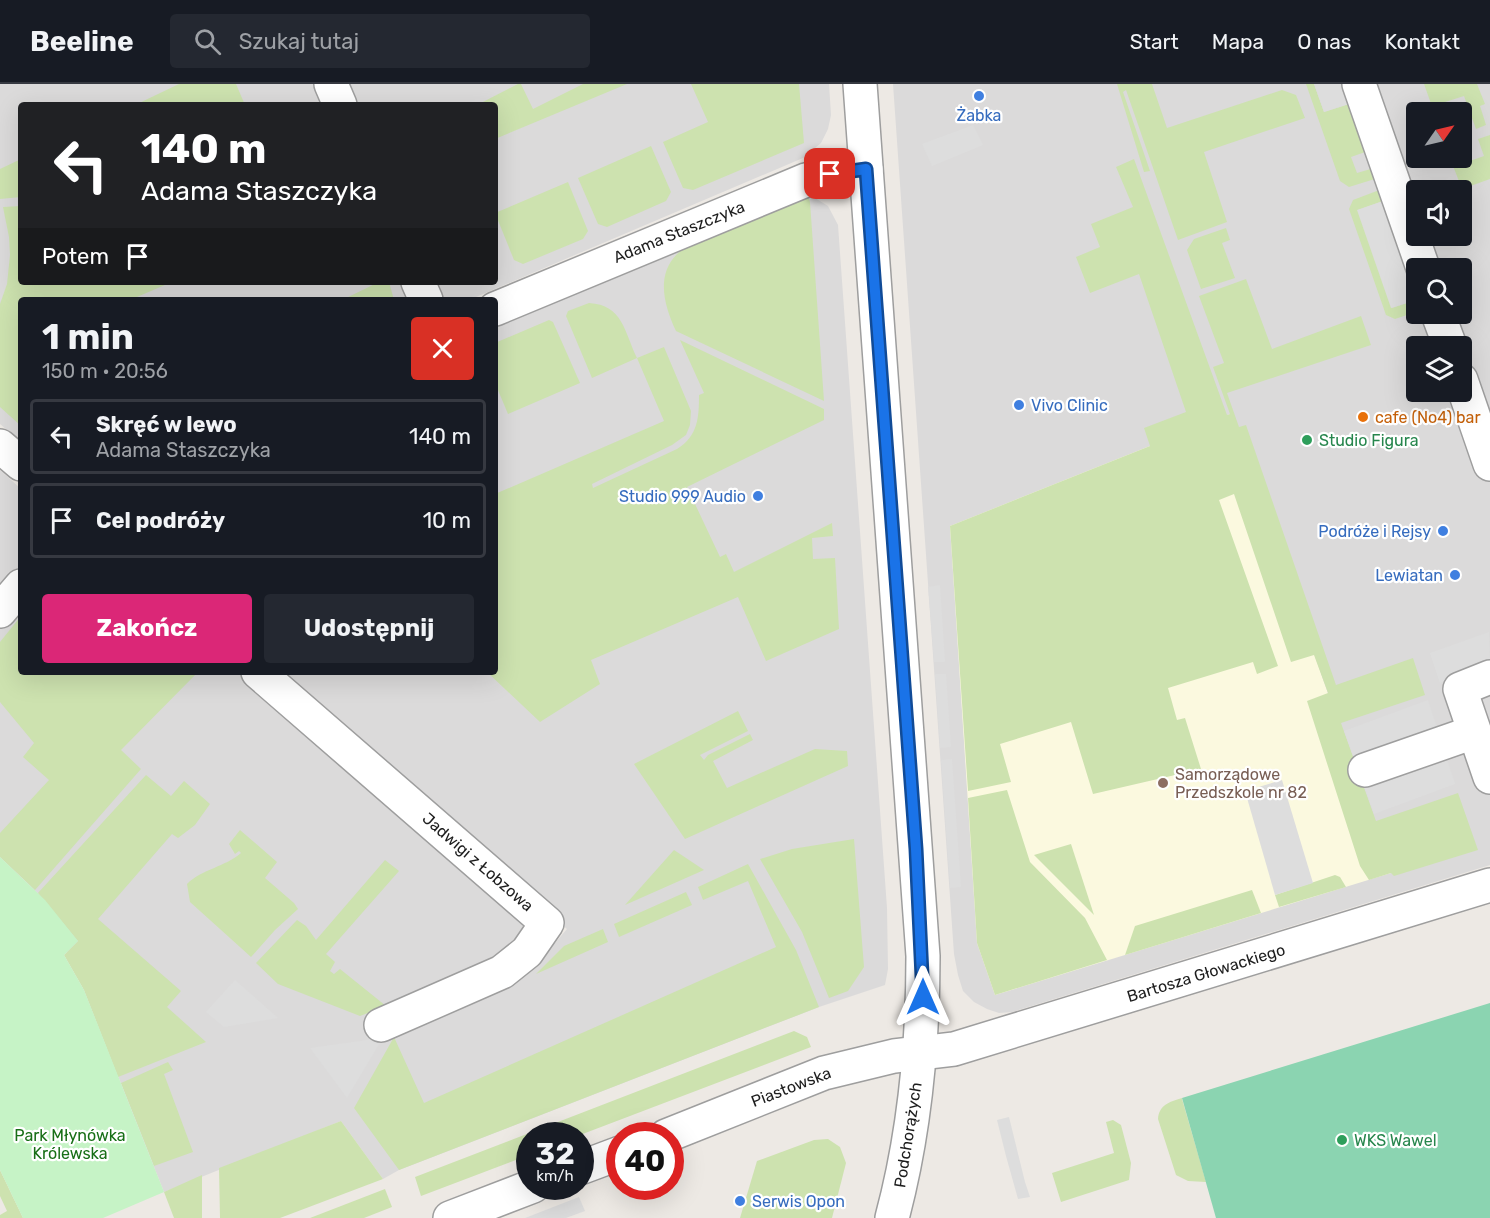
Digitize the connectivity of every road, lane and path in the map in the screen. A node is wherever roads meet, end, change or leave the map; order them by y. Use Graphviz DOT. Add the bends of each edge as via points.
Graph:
graph roads {
  1 [pos="331,84"];
  2 [pos="860,84"];
  3 [pos="1359,84"];
  4 [pos="339,102"];
  5 [pos="866,169"];
  6 [pos="1420,258"];
  7 [pos="498,308"];
  8 [pos="1469,402"];
  9 [pos="0,446"];
  10 [pos="18,461"];
  11 [pos="1490,464"];
  12 [pos="18,590"];
  13 [pos="0,611"];
  14 [pos="261,675"];
  15 [pos="1490,677"];
  16 [pos="1474,732"];
  17 [pos="1365,770"];
  18 [pos="1490,777"];
  19 [pos="1490,885"];
  20 [pos="381,1025"];
  21 [pos="920,1052"];
  22 [pos="684,1129"];
  23 [pos="516,1193"];
  24 [pos="450,1218"];
  25 [pos="892,1218"];
  1 -- 4 [label="street"];
  2 -- 5 [label="street, Podchorążych"];
  3 -- 6 [label="street"];
  5 -- 7 [label="street, Adama Staszczyka" via="806,180"];
  5 -- 21 [label="street, Podchorążych" via="922,945"];
  8 -- 11 [label="street"];
  9 -- 10 [label="street"];
  12 -- 13 [label="street"];
  14 -- 20 [label="street, Jadwigi z Łobzowa" via="547,923 512,967"];
  15 -- 16 [label="street" via="1460,689"];
  16 -- 17 [label="street"];
  16 -- 18 [label="street"];
  19 -- 21 [label="street, Bartosza Głowackiego" via="954,1049"];
  21 -- 22 [label="street, Piastowska" via="824,1073"];
  21 -- 25 [label="street, Podchorążych" via="909,1146"];
  23 -- 24 [label="street"];
}
